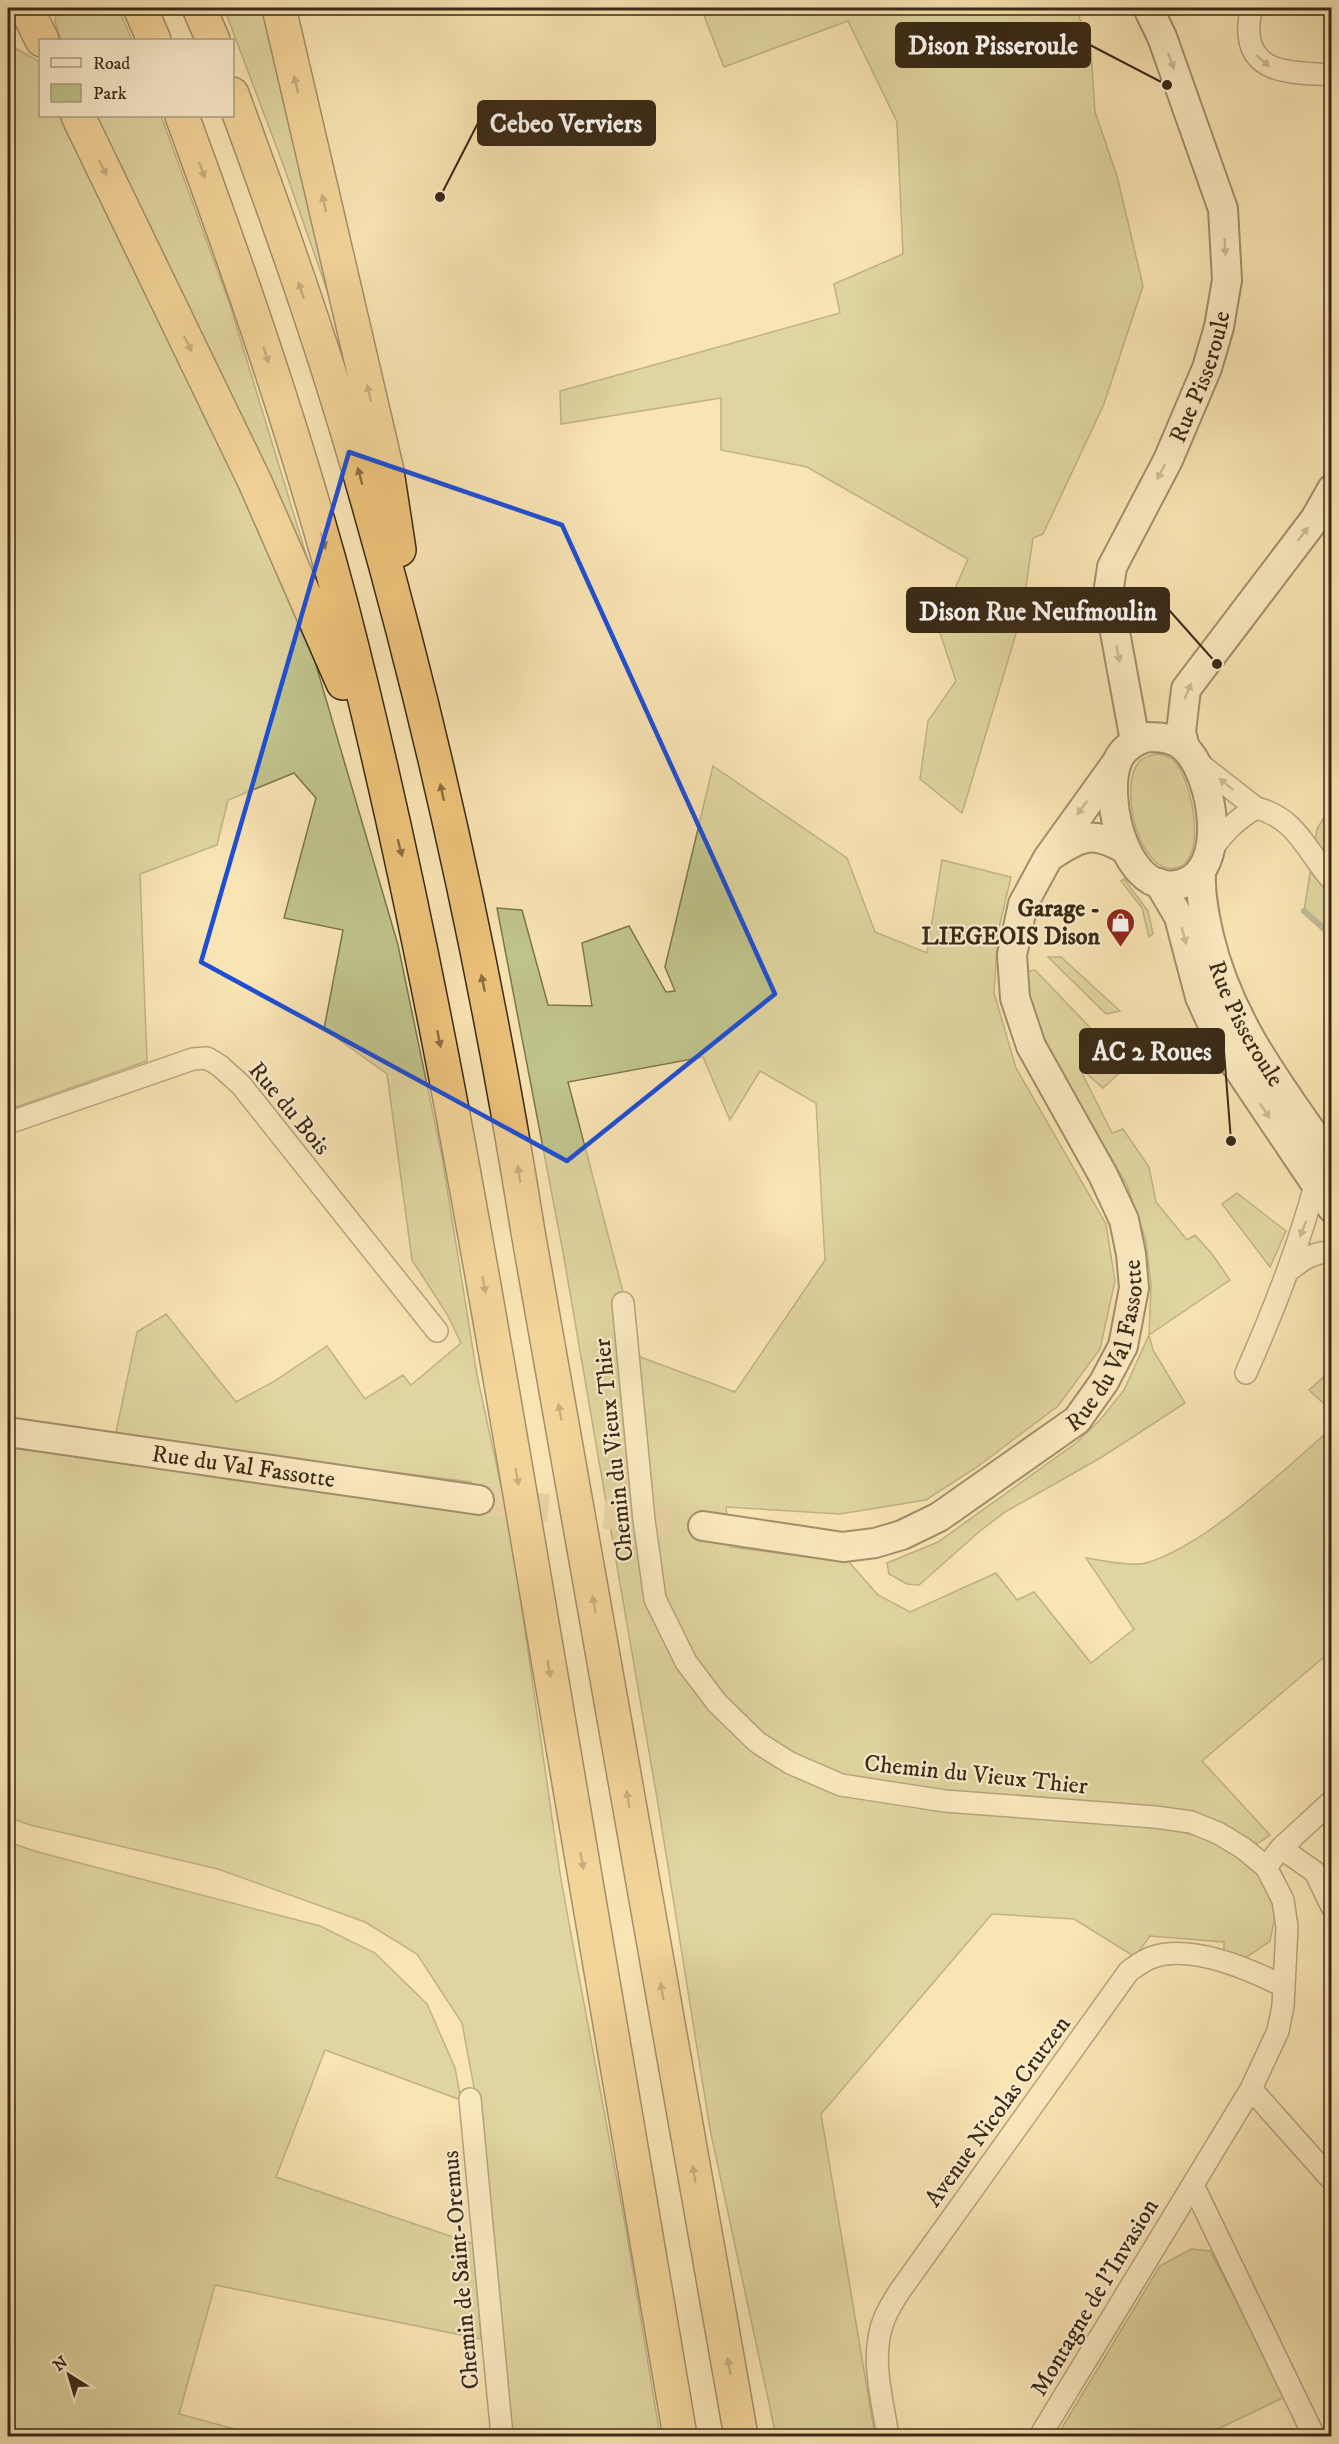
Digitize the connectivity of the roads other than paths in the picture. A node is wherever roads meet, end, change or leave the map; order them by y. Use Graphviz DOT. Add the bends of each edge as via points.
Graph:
graph roads {
  1 [pos="26,8"];
  2 [pos="140,8"];
  3 [pos="199,8"];
  4 [pos="279,8"];
  5 [pos="1148,8"];
  6 [pos="1251,8"];
  7 [pos="42,39"];
  8 [pos="154,39"];
  9 [pos="213,39"];
  10 [pos="1332,75"];
  11 [pos="234,99"];
  12 [pos="78,117"];
  13 [pos="182,117"];
  14 [pos="1332,489"];
  15 [pos="425,715"];
  16 [pos="1126,751"];
  17 [pos="1190,755"];
  18 [pos="385,791"];
  19 [pos="1256,808"];
  20 [pos="1125,849"];
  21 [pos="1048,858"];
  22 [pos="1206,860"];
  23 [pos="1332,880"];
  24 [pos="1159,883"];
  25 [pos="8,1123"];
  26 [pos="1332,1161"];
  27 [pos="1315,1185"];
  28 [pos="1332,1208"];
  29 [pos="1332,1252"];
  30 [pos="1287,1272"];
  31 [pos="623,1303"];
  32 [pos="437,1331"];
  33 [pos="1246,1373"];
  34 [pos="8,1432"];
  35 [pos="479,1500"];
  36 [pos="704,1526"];
  37 [pos="1332,1800"];
  38 [pos="1281,1848"];
  39 [pos="1266,1867"];
  40 [pos="1332,1907"];
  41 [pos="1283,1986"];
  42 [pos="1251,2089"];
  43 [pos="470,2099"];
  44 [pos="1332,2180"];
  45 [pos="1193,2185"];
  46 [pos="741,2432"];
  47 [pos="502,2436"];
  48 [pos="680,2436"];
  49 [pos="888,2436"];
  50 [pos="1040,2436"];
  51 [pos="1314,2436"];
  1 -- 7 [label="highway"];
  2 -- 8 [label="highway"];
  3 -- 9 [label="highway"];
  15 -- 4 [label="highway, one-way" via="387,471"];
  5 -- 16 [label="main road, Rue Pisseroule, one-way" via="1223,209 1227,280 1207,368 1168,460 1112,567 1108,594"];
  6 -- 10 [label="street, one-way" via="1252,51 1264,65 1275,70"];
  15 -- 11 [label="highway, one-way" via="352,446 286,242"];
  12 -- 18 [label="highway, one-way" via="260,492 338,670"];
  13 -- 18 [label="highway, one-way" via="235,260 299,455 341,605"];
  17 -- 14 [label="main road, Rue Pisseroule, one-way" via="1181,724 1186,689 1315,519"];
  46 -- 15 [label="highway, one-way" via="506,1094"];
  16 -- 17 [label="main road" via="1147,737 1161,737 1173,740"];
  16 -- 20 [label="main road, Rue Pisseroule" via="1113,799"];
  16 -- 21 [label="main road, Rue du Val Fassotte, one-way"];
  19 -- 17 [label="street, one-way"];
  17 -- 22 [label="main road, Rue Pisseroule" via="1210,808"];
  18 -- 48 [label="highway, one-way" via="404,864 474,1227"];
  19 -- 22 [label="street" via="1223,833"];
  19 -- 23 [label="street" via="1288,822"];
  20 -- 21 [label="main road, Rue du Val Fassotte" via="1093,836 1071,842"];
  20 -- 24 [label="main road, Rue Pisseroule" via="1137,867"];
  21 -- 36 [label="main road, Rue du Val Fassotte" via="1023,903 1014,940 1015,998 1044,1072 1124,1220 1134,1288 1123,1346 1077,1420 939,1517 902,1535 843,1546"];
  22 -- 24 [label="main road" via="1182,884"];
  22 -- 26 [label="main road, Rue Pisseroule" via="1201,898 1217,966 1235,1012"];
  24 -- 27 [label="main road, Rue Pisseroule, one-way" via="1179,918 1200,997 1221,1042"];
  25 -- 32 [label="street, Rue du Bois" via="164,1068 207,1058 241,1085"];
  27 -- 28 [label="main road, Rue Pisseroule"];
  27 -- 30 [label="street, one-way" via="1305,1227"];
  29 -- 30 [label="street" via="1317,1252"];
  30 -- 33 [label="street"];
  31 -- 39 [label="street, Chemin du Vieux Thier" via="655,1599 686,1662 717,1703 757,1742 790,1763 841,1785 945,1801 1191,1822 1218,1833"];
  34 -- 35 [label="main road, Rue du Val Fassotte"];
  37 -- 38 [label="street"];
  38 -- 39 [label="street"];
  38 -- 40 [label="street" via="1315,1872"];
  39 -- 41 [label="street, Montagne de l'Invasion" via="1283,1900 1287,1927"];
  41 -- 42 [label="street, Montagne de l'Invasion" via="1278,2031"];
  41 -- 49 [label="street, Avenue Nicolas Crutzen" via="1255,1972 1197,1956 1154,1957 1129,1971 898,2292 878,2342"];
  42 -- 44 [label="street"];
  42 -- 45 [label="street, Montagne de l'Invasion"];
  43 -- 47 [label="street, Chemin de Saint-Oremus"];
  45 -- 50 [label="street, Montagne de l'Invasion"];
  45 -- 51 [label="street, Montagne de l'Invasion"];
}
